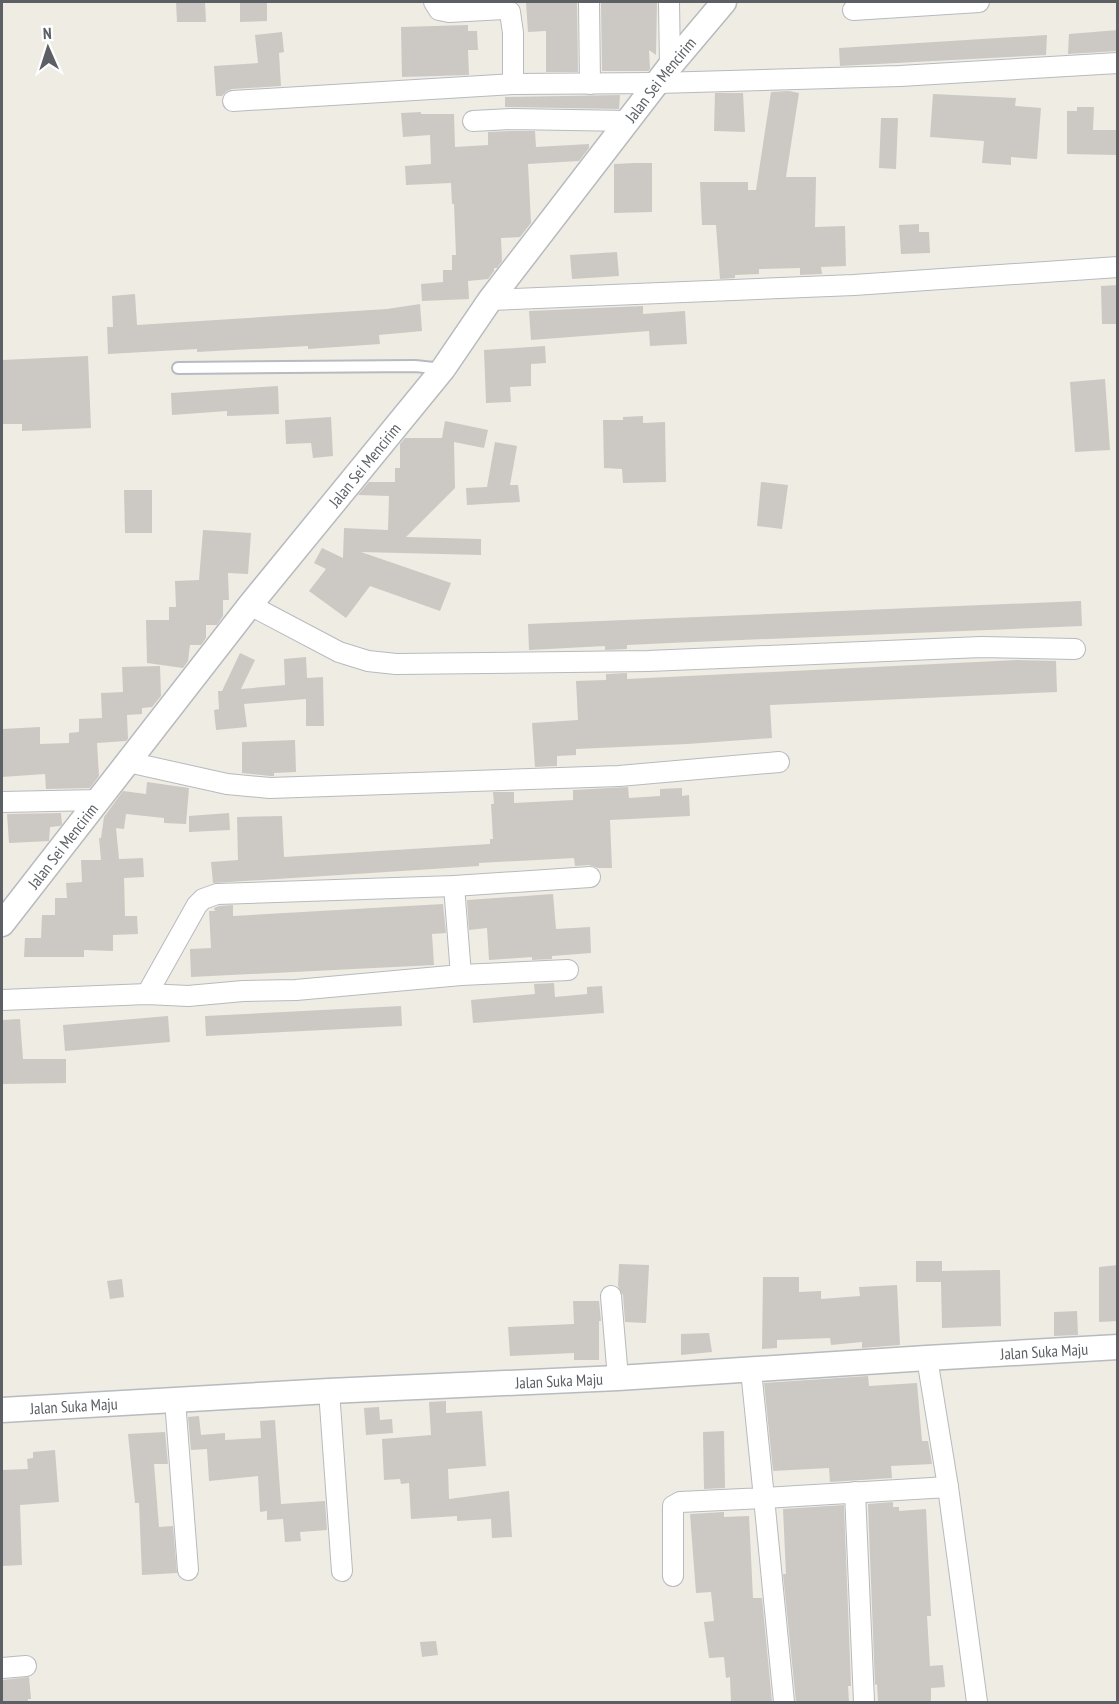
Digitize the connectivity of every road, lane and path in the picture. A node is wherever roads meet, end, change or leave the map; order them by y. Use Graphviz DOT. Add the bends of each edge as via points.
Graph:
graph roads {
  1 [pos="435,2"];
  2 [pos="589,2"];
  3 [pos="669,2"];
  4 [pos="724,2"];
  5 [pos="979,2"];
  6 [pos="935,3"];
  7 [pos="853,10"];
  8 [pos="1118,63"];
  9 [pos="664,75"];
  10 [pos="513,84"];
  11 [pos="590,84"];
  12 [pos="233,101"];
  13 [pos="473,121"];
  14 [pos="628,121"];
  15 [pos="1118,267"];
  16 [pos="490,300"];
  17 [pos="178,368"];
  18 [pos="443,369"];
  19 [pos="250,605"];
  20 [pos="1075,649"];
  21 [pos="128,762"];
  22 [pos="779,762"];
  23 [pos="99,800"];
  24 [pos="2,802"];
  25 [pos="590,877"];
  26 [pos="454,886"];
  27 [pos="2,924"];
  28 [pos="568,970"];
  29 [pos="461,975"];
  30 [pos="147,994"];
  31 [pos="2,1000"];
  32 [pos="611,1296"];
  33 [pos="1118,1347"];
  34 [pos="927,1358"];
  35 [pos="751,1370"];
  36 [pos="618,1378"];
  37 [pos="329,1391"];
  38 [pos="175,1400"];
  39 [pos="2,1410"];
  40 [pos="948,1487"];
  41 [pos="855,1492"];
  42 [pos="764,1498"];
  43 [pos="188,1570"];
  44 [pos="342,1571"];
  45 [pos="673,1576"];
  46 [pos="26,1666"];
  47 [pos="2,1668"];
  48 [pos="784,1702"];
  49 [pos="864,1702"];
  50 [pos="978,1702"];
  1 -- 10 [label="street" via="439,10 449,12 510,12"];
  2 -- 11 [label="street"];
  3 -- 9 [label="street"];
  4 -- 9 [label="street, Jalan Sei Mencirim"];
  5 -- 6 [label="street"];
  6 -- 7 [label="street"];
  8 -- 9 [label="street" via="900,76"];
  9 -- 11 [label="street"];
  9 -- 14 [label="street, Jalan Sei Mencirim"];
  10 -- 11 [label="street"];
  10 -- 12 [label="street"];
  13 -- 14 [label="street"];
  14 -- 16 [label="street, Jalan Sei Mencirim"];
  15 -- 16 [label="street" via="854,285"];
  16 -- 18 [label="street, Jalan Sei Mencirim"];
  17 -- 18 [label="lane"];
  18 -- 19 [label="street, Jalan Sei Mencirim"];
  19 -- 20 [label="street" via="339,652 368,662 396,664 648,661 981,647"];
  19 -- 21 [label="street, Jalan Sei Mencirim"];
  21 -- 22 [label="street" via="227,784 270,788 619,776"];
  21 -- 23 [label="street, Jalan Sei Mencirim"];
  23 -- 24 [label="street"];
  23 -- 27 [label="street, Jalan Sei Mencirim"];
  25 -- 26 [label="street"];
  26 -- 29 [label="street"];
  26 -- 30 [label="street" via="217,894 203,898"];
  28 -- 29 [label="street"];
  29 -- 30 [label="street" via="296,990 188,996"];
  30 -- 31 [label="street"];
  32 -- 36 [label="street"];
  33 -- 34 [label="street, Jalan Suka Maju"];
  34 -- 35 [label="street, Jalan Suka Maju"];
  34 -- 40 [label="street"];
  35 -- 36 [label="street, Jalan Suka Maju"];
  35 -- 42 [label="street"];
  36 -- 37 [label="street, Jalan Suka Maju"];
  37 -- 38 [label="street, Jalan Suka Maju"];
  37 -- 44 [label="street"];
  38 -- 39 [label="street, Jalan Suka Maju"];
  38 -- 43 [label="street"];
  40 -- 41 [label="street"];
  40 -- 50 [label="street"];
  41 -- 42 [label="street"];
  41 -- 49 [label="street"];
  42 -- 45 [label="street" via="675,1503"];
  42 -- 48 [label="street"];
  46 -- 47 [label="street"];
}
